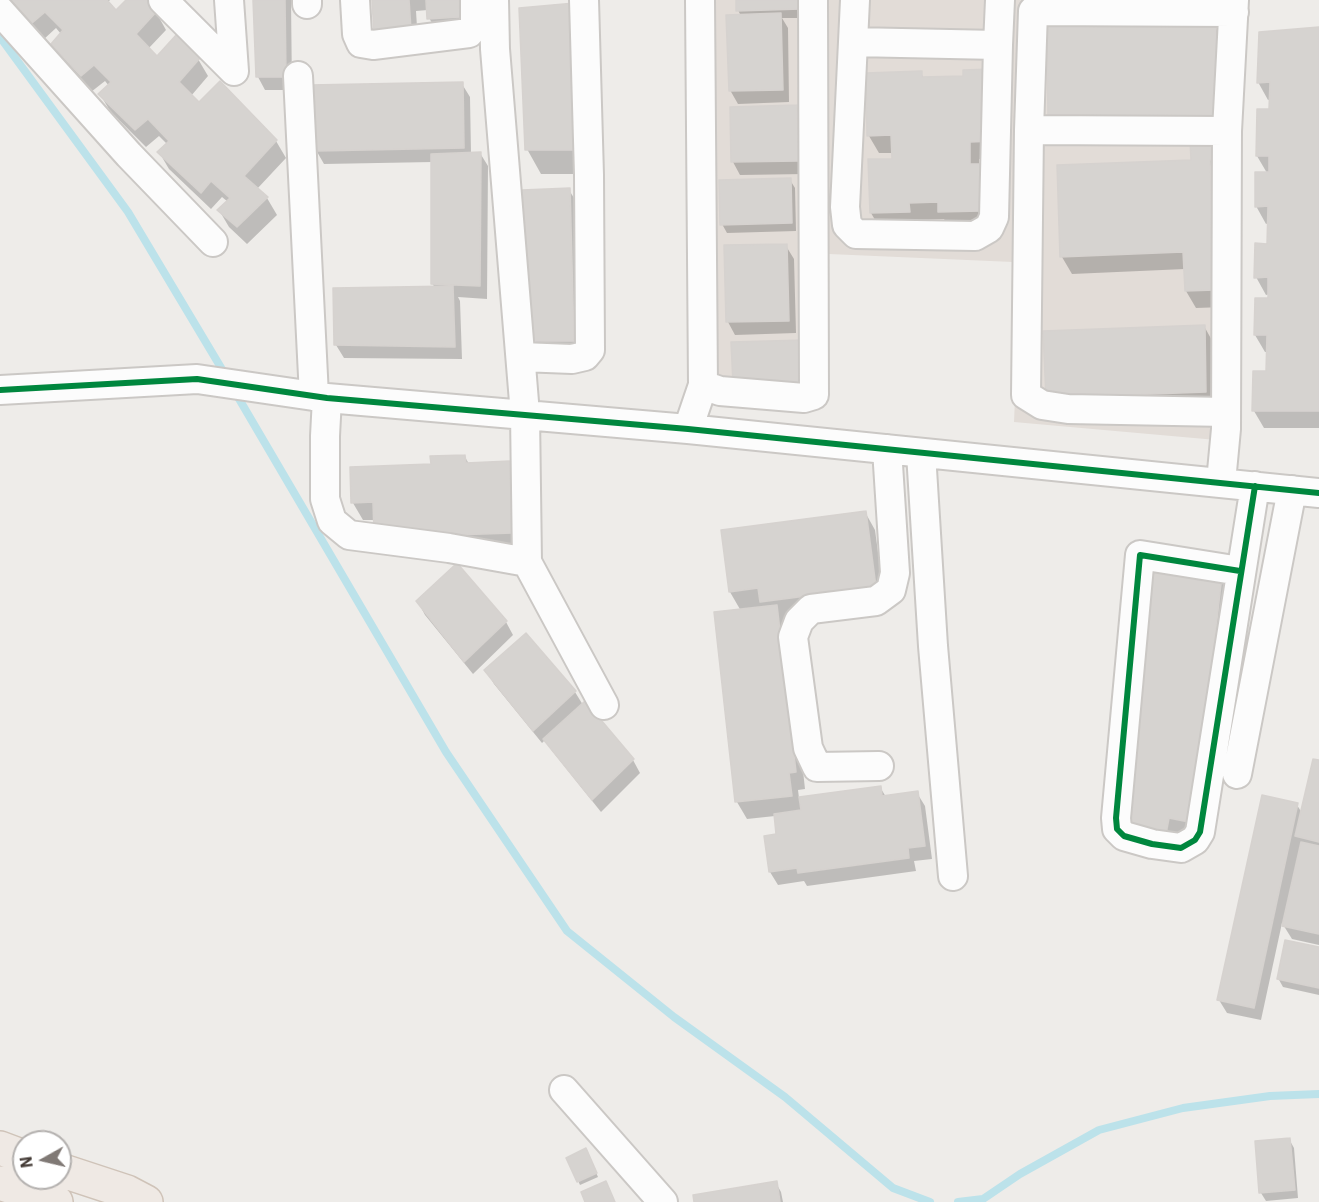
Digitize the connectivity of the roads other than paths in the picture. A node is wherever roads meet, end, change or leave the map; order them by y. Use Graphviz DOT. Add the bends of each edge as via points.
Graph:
graph roads {
  1 [pos="163,0"];
  2 [pos="229,0"];
  3 [pos="355,0"];
  4 [pos="475,0"];
  5 [pos="494,0"];
  6 [pos="584,0"];
  7 [pos="700,0"];
  8 [pos="813,0"];
  9 [pos="855,0"];
  10 [pos="1000,0"];
  11 [pos="1234,6"];
  12 [pos="0,11"];
  13 [pos="853,42"];
  14 [pos="998,45"];
  15 [pos="297,76"];
  16 [pos="1029,130"];
  17 [pos="1227,131"];
  18 [pos="213,242"];
  19 [pos="521,357"];
  20 [pos="703,385"];
  21 [pos="0,390"];
  22 [pos="320,397"];
  23 [pos="1226,412"];
  24 [pos="525,414"];
  25 [pos="688,429"];
  26 [pos="887,449"];
  27 [pos="921,453"];
  28 [pos="1221,482"];
  29 [pos="1255,486"];
  30 [pos="1305,491"];
  31 [pos="527,562"];
  32 [pos="1240,571"];
  33 [pos="604,705"];
  34 [pos="879,766"];
  35 [pos="1237,774"];
  36 [pos="953,876"];
  37 [pos="564,1090"];
  38 [pos="53,1190"];
  39 [pos="146,1202"];
  40 [pos="663,1202"];
  1 -- 2 [label="street" via="234,71"];
  3 -- 4 [label="street" via="357,34 361,43 373,45 469,33 475,25"];
  5 -- 19 [label="street"];
  6 -- 19 [label="street" via="590,350 585,356 572,359"];
  7 -- 20 [label="street"];
  8 -- 20 [label="street" via="814,395 804,398 720,391"];
  9 -- 13 [label="street"];
  10 -- 14 [label="street"];
  11 -- 16 [label="street" via="1033,11"];
  11 -- 17 [label="street"];
  12 -- 18 [label="street"];
  13 -- 14 [label="street"];
  13 -- 14 [label="street" via="845,207 847,225 856,234 975,236 989,228 994,217"];
  15 -- 22 [label="street"];
  16 -- 17 [label="street"];
  16 -- 23 [label="street" via="1026,395 1042,405 1068,409"];
  17 -- 23 [label="street"];
  19 -- 24 [label="street"];
  20 -- 25 [label="street"];
  21 -- 22 [label="street" via="196,379"];
  22 -- 24 [label="street"];
  22 -- 31 [label="street" via="325,436 325,499 332,521 349,535"];
  23 -- 28 [label="street"];
  24 -- 25 [label="street"];
  24 -- 31 [label="street"];
  25 -- 26 [label="street"];
  26 -- 27 [label="street"];
  26 -- 34 [label="street" via="895,573 891,590 876,601 811,609 799,621 793,638 808,748 816,767"];
  27 -- 28 [label="street"];
  27 -- 36 [label="street"];
  28 -- 29 [label="street"];
  29 -- 30 [label="street"];
  29 -- 32 [label="street"];
  30 -- 35 [label="street"];
  31 -- 33 [label="street"];
  32 -- 32 [label="street" via="1140,555 1116,818 1117,829 1124,836 1181,848 1200,832"];
  37 -- 40 [label="street"];
  38 -- 39 [label="main road" via="128,1192"];
}
